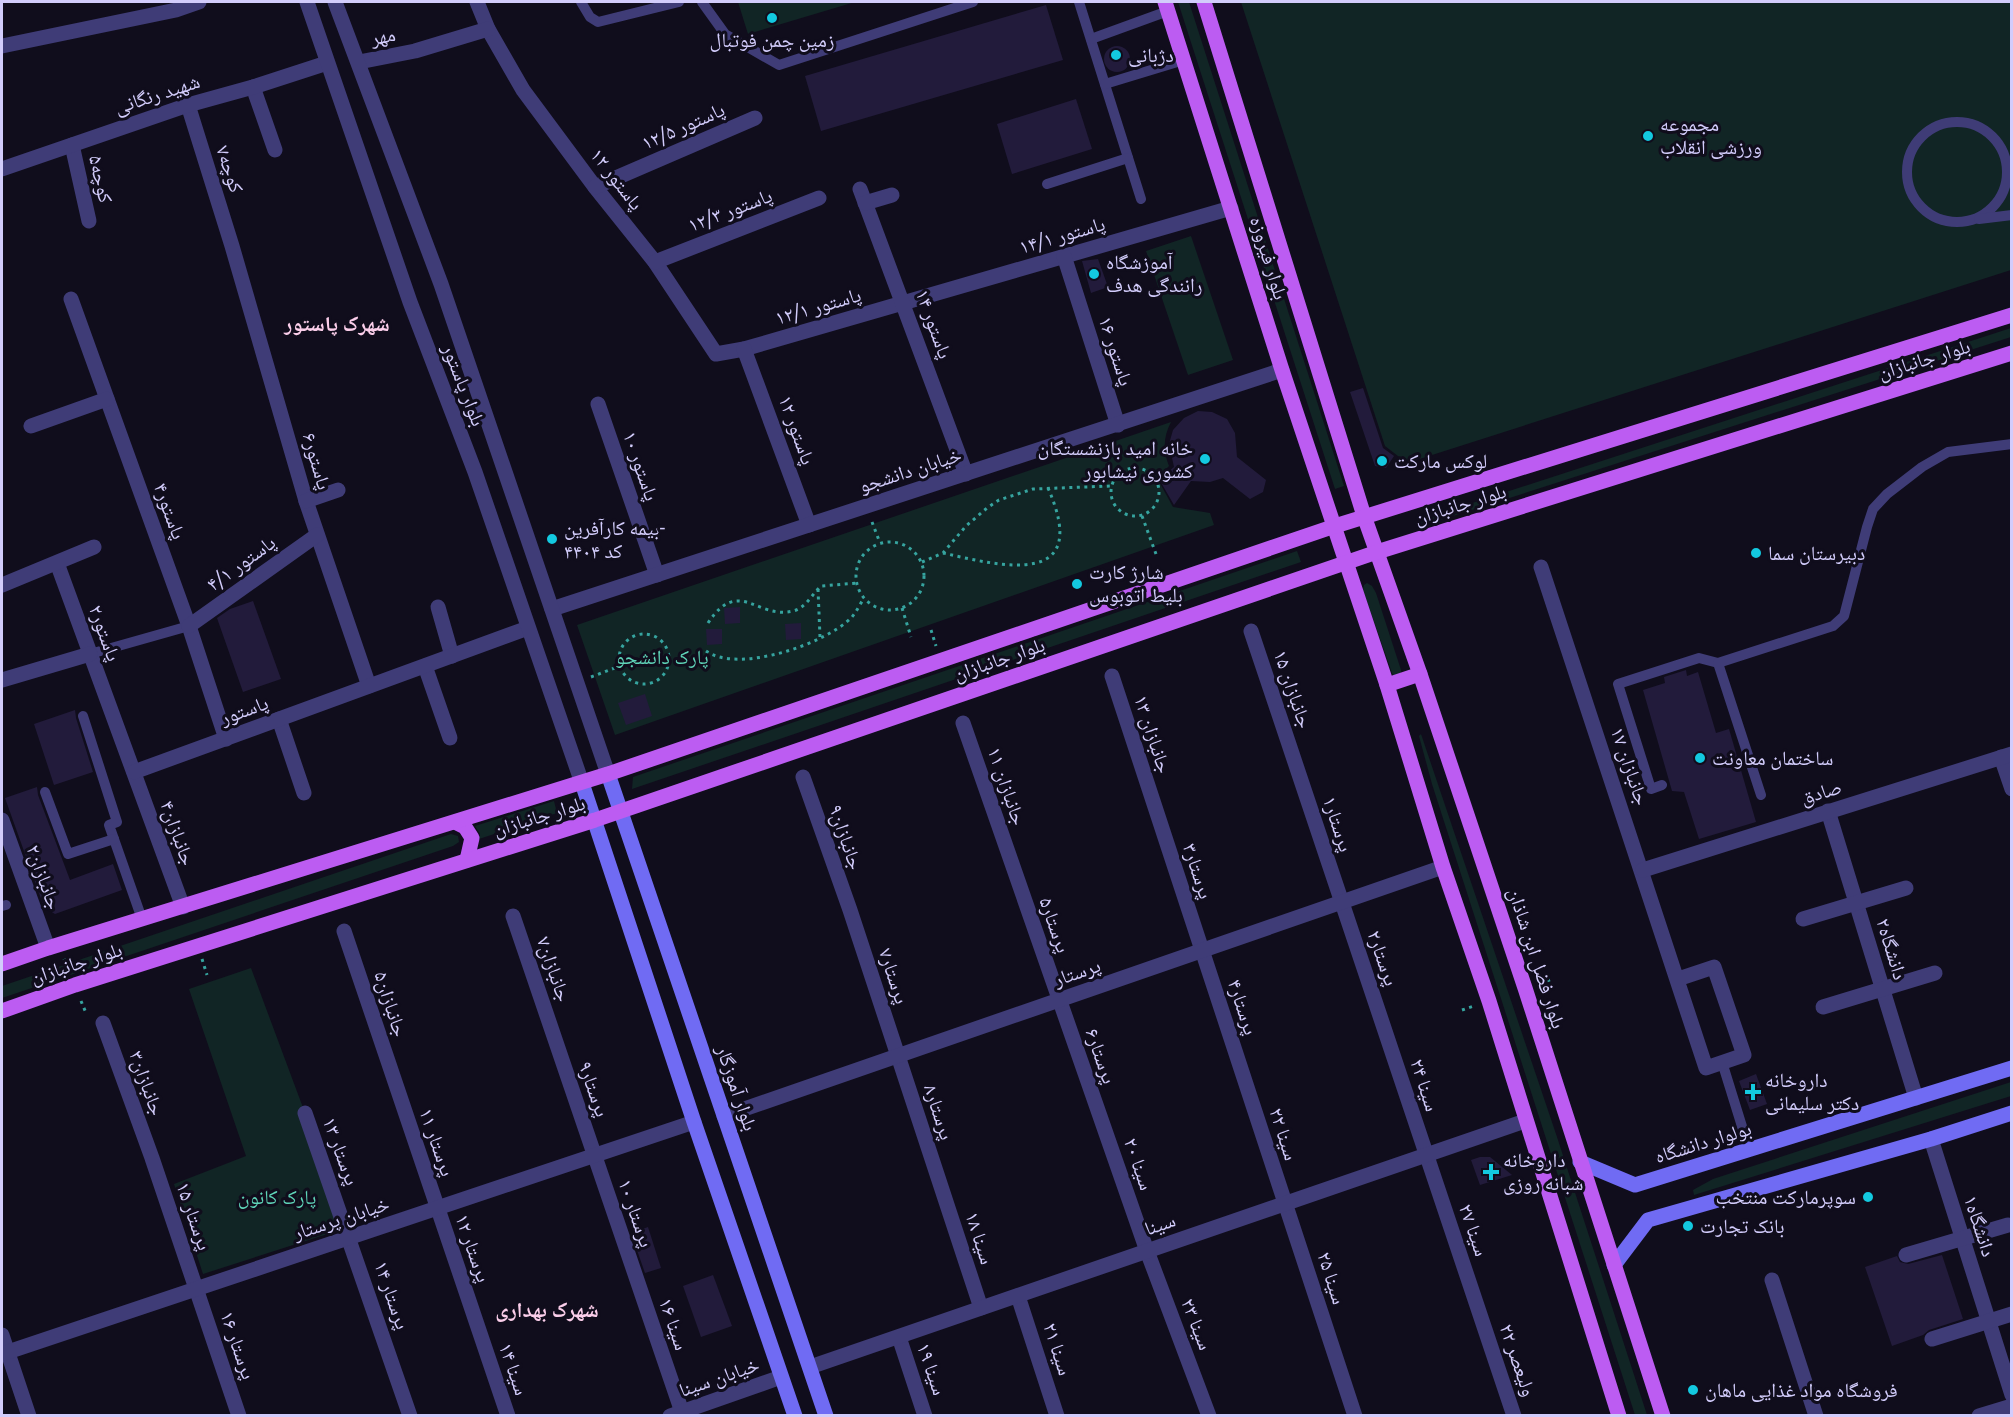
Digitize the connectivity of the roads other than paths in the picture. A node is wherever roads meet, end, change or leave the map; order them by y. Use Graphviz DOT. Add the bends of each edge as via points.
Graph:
graph roads {
  1 [pos="199,2"];
  2 [pos="307,2"];
  3 [pos="335,2"];
  4 [pos="477,2"];
  5 [pos="581,2"];
  6 [pos="679,2"];
  7 [pos="703,2"];
  8 [pos="973,2"];
  9 [pos="1079,2"];
  10 [pos="1204,2"];
  11 [pos="1167,7"];
  12 [pos="488,29"];
  13 [pos="1091,39"];
  14 [pos="2,46"];
  15 [pos="1184,60"];
  16 [pos="359,62"];
  17 [pos="327,63"];
  18 [pos="1105,84"];
  19 [pos="253,87"];
  20 [pos="188,105"];
  21 [pos="755,118"];
  22 [pos="72,146"];
  23 [pos="275,150"];
  24 [pos="1128,158"];
  25 [pos="2,169"];
  26 [pos="2009,170"];
  27 [pos="1047,184"];
  28 [pos="596,187"];
  29 [pos="892,195"];
  30 [pos="819,198"];
  31 [pos="1141,199"];
  32 [pos="1231,208"];
  33 [pos="2012,215"];
  34 [pos="1969,220"];
  35 [pos="89,221"];
  36 [pos="232,246"];
  37 [pos="1064,256"];
  38 [pos="655,262"];
  39 [pos="71,299"];
  40 [pos="904,302"];
  41 [pos="2012,315"];
  42 [pos="744,349"];
  43 [pos="2012,353"];
  44 [pos="1282,370"];
  45 [pos="107,399"];
  46 [pos="598,404"];
  47 [pos="1118,425"];
  48 [pos="31,426"];
  49 [pos="2012,444"];
  50 [pos="501,463"];
  51 [pos="475,472"];
  52 [pos="966,474"];
  53 [pos="338,490"];
  54 [pos="306,501"];
  55 [pos="1364,516"];
  56 [pos="809,525"];
  57 [pos="1335,526"];
  58 [pos="317,535"];
  59 [pos="94,547"];
  60 [pos="1377,552"];
  61 [pos="1346,562"];
  62 [pos="57,563"];
  63 [pos="1541,567"];
  64 [pos="657,575"];
  65 [pos="2,585"];
  66 [pos="438,607"];
  67 [pos="552,609"];
  68 [pos="189,626"];
  69 [pos="528,628"];
  70 [pos="1251,632"];
  71 [pos="90,654"];
  72 [pos="452,656"];
  73 [pos="1718,663"];
  74 [pos="425,666"];
  75 [pos="1420,674"];
  76 [pos="1112,676"];
  77 [pos="2,680"];
  78 [pos="1387,685"];
  79 [pos="369,686"];
  80 [pos="83,716"];
  81 [pos="279,719"];
  82 [pos="963,723"];
  83 [pos="450,738"];
  84 [pos="226,739"];
  85 [pos="2006,755"];
  86 [pos="1295,760"];
  87 [pos="134,772"];
  88 [pos="608,774"];
  89 [pos="803,777"];
  90 [pos="582,783"];
  91 [pos="1662,785"];
  92 [pos="2012,789"];
  93 [pos="45,792"];
  94 [pos="304,793"];
  95 [pos="1761,795"];
  96 [pos="1154,805"];
  97 [pos="1828,811"];
  98 [pos="620,812"];
  99 [pos="2,820"];
  100 [pos="595,820"];
  101 [pos="454,822"];
  102 [pos="114,839"];
  103 [pos="467,860"];
  104 [pos="1011,863"];
  105 [pos="1443,867"];
  106 [pos="1643,870"];
  107 [pos="1906,888"];
  108 [pos="1342,902"];
  109 [pos="1856,902"];
  110 [pos="183,907"];
  111 [pos="850,910"];
  112 [pos="513,916"];
  113 [pos="142,919"];
  114 [pos="1803,919"];
  115 [pos="345,931"];
  116 [pos="48,948"];
  117 [pos="1202,950"];
  118 [pos="2,964"];
  119 [pos="1935,974"];
  120 [pos="1678,980"];
  121 [pos="1883,990"];
  122 [pos="1059,1000"];
  123 [pos="1823,1007"];
  124 [pos="2,1011"];
  125 [pos="103,1023"];
  126 [pos="1384,1028"];
  127 [pos="554,1036"];
  128 [pos="898,1056"];
  129 [pos="1722,1062"];
  130 [pos="2012,1068"];
  131 [pos="1243,1077"];
  132 [pos="398,1090"];
  133 [pos="1916,1098"];
  134 [pos="305,1113"];
  135 [pos="2012,1113"];
  136 [pos="724,1116"];
  137 [pos="1525,1121"];
  138 [pos="694,1122"];
  139 [pos="1103,1126"];
  140 [pos="1931,1140"];
  141 [pos="1749,1149"];
  142 [pos="594,1155"];
  143 [pos="1427,1155"];
  144 [pos="152,1158"];
  145 [pos="1580,1162"];
  146 [pos="940,1182"];
  147 [pos="1285,1203"];
  148 [pos="438,1208"];
  149 [pos="2008,1225"];
  150 [pos="350,1237"];
  151 [pos="1962,1238"];
  152 [pos="1147,1251"];
  153 [pos="1906,1255"];
  154 [pos="1614,1265"];
  155 [pos="1772,1280"];
  156 [pos="638,1284"];
  157 [pos="196,1289"];
  158 [pos="1018,1296"];
  159 [pos="981,1308"];
  160 [pos="2012,1314"];
  161 [pos="1481,1318"];
  162 [pos="1988,1321"];
  163 [pos="2,1335"];
  164 [pos="481,1336"];
  165 [pos="898,1337"];
  166 [pos="1932,1339"];
  167 [pos="5,1353"];
  168 [pos="810,1367"];
  169 [pos="781,1377"];
  170 [pos="2012,1395"];
  171 [pos="2012,1406"];
  172 [pos="676,1414"];
  173 [pos="1208,1414"];
  174 [pos="29,1416"];
  175 [pos="239,1416"];
  176 [pos="410,1416"];
  177 [pos="508,1416"];
  178 [pos="795,1416"];
  179 [pos="826,1416"];
  180 [pos="925,1416"];
  181 [pos="1057,1416"];
  182 [pos="1355,1416"];
  183 [pos="1514,1416"];
  184 [pos="1619,1416"];
  185 [pos="1663,1416"];
  186 [pos="1816,1416"];
  187 [pos="1979,1416"];
  1 -- 14 [label="street"];
  2 -- 17 [label="street, بلوار پاستور"];
  3 -- 16 [label="street, بلوار پاستور"];
  4 -- 12 [label="street, ۱۲ پاستور"];
  5 -- 6 [label="lane" via="598,22"];
  7 -- 8 [label="lane" via="725,34 779,65"];
  9 -- 13 [label="lane"];
  10 -- 55 [label="main road, بلوار فیروزه"];
  11 -- 13 [label="lane"];
  11 -- 15 [label="main road, بلوار فیروزه"];
  12 -- 16 [label="street, مهر" via="415,51"];
  12 -- 28 [label="street, ۱۲ پاستور" via="523,90"];
  13 -- 18 [label="lane"];
  15 -- 18 [label="lane"];
  15 -- 32 [label="main road, بلوار فیروزه"];
  16 -- 50 [label="street, بلوار پاستور" via="441,284"];
  17 -- 19 [label="street, شهید رنگانی"];
  17 -- 51 [label="street, بلوار پاستور" via="410,302"];
  18 -- 24 [label="lane"];
  19 -- 20 [label="street, شهید رنگانی"];
  19 -- 23 [label="street"];
  20 -- 22 [label="street, شهید رنگانی"];
  20 -- 36 [label="street, کوچه۷"];
  21 -- 28 [label="street, پاستور ۱۲/۵"];
  22 -- 25 [label="street, شهید رنگانی"];
  22 -- 35 [label="street, کوچه۵"];
  24 -- 27 [label="lane"];
  24 -- 31 [label="lane"];
  26 -- 34 [label="lane" via="1997,201 1985,213"];
  26 -- 34 [label="lane" via="1995,140 1968,123 1937,126 1913,147 1907,178 1911,193 1936,217 1952,222"];
  28 -- 38 [label="street, ۱۲ پاستور"];
  29 -- 40 [label="street, پاستور ۱۴" via="862,196"];
  30 -- 38 [label="street, پاستور ۱۲/۳"];
  32 -- 37 [label="street, پاستور ۱۴/۱"];
  32 -- 44 [label="main road, بلوار فیروزه"];
  33 -- 34 [label="lane"];
  36 -- 54 [label="street, پاستور۶"];
  37 -- 40 [label="street, پاستور ۱۴/۱"];
  37 -- 47 [label="street, پاستور ۱۶"];
  38 -- 42 [label="street, ۱۲ پاستور" via="716,354"];
  39 -- 45 [label="street, پاستور۴"];
  40 -- 42 [label="street, پاستور ۱۲/۱"];
  40 -- 52 [label="street, پاستور ۱۴"];
  41 -- 55 [label="main road, بلوار جانبازان"];
  42 -- 56 [label="street, پاستور ۱۲"];
  43 -- 60 [label="main road, بلوار جانبازان"];
  44 -- 47 [label="street, خیابان دانشجو"];
  44 -- 57 [label="main road, بلوار فیروزه"];
  45 -- 48 [label="street"];
  45 -- 68 [label="street, پاستور۴"];
  46 -- 64 [label="street, پاستور ۱۰"];
  47 -- 52 [label="street, خیابان دانشجو"];
  49 -- 73 [label="lane" via="1948,452 1887,494 1874,509 1867,527 1844,616 1833,626"];
  50 -- 51 [label="street"];
  50 -- 67 [label="street, بلوار پاستور"];
  51 -- 69 [label="street, بلوار پاستور"];
  52 -- 56 [label="street, خیابان دانشجو"];
  53 -- 54 [label="street"];
  54 -- 58 [label="street, پاستور۶"];
  55 -- 57 [label="main road, بلوار جانبازان"];
  55 -- 60 [label="main road, بلوار فضل ابن شاذان"];
  56 -- 64 [label="street, خیابان دانشجو"];
  57 -- 61 [label="main road"];
  57 -- 88 [label="main road, بلوار جانبازان"];
  58 -- 68 [label="street, پاستور ۴/۱"];
  58 -- 79 [label="street, پاستور۶"];
  59 -- 62 [label="street"];
  60 -- 61 [label="main road, بلوار جانبازان"];
  60 -- 75 [label="main road, بلوار فضل ابن شاذان"];
  61 -- 78 [label="main road"];
  61 -- 98 [label="main road, بلوار جانبازان"];
  62 -- 65 [label="street"];
  62 -- 71 [label="street, پاستور۲"];
  63 -- 106 [label="street, جانبازان ۱۷"];
  64 -- 67 [label="street, خیابان دانشجو"];
  66 -- 72 [label="street"];
  67 -- 88 [label="street, بلوار پاستور"];
  68 -- 71 [label="lane"];
  68 -- 84 [label="street, پاستور۴"];
  69 -- 72 [label="street, پاستور"];
  69 -- 90 [label="street, بلوار پاستور"];
  70 -- 86 [label="street, جانبازان ۱۵"];
  71 -- 77 [label="street"];
  71 -- 87 [label="street, پاستور۲"];
  72 -- 74 [label="street, پاستور"];
  73 -- 91 [label="lane" via="1699,658 1618,684 1651,789"];
  73 -- 95 [label="lane"];
  74 -- 79 [label="street, پاستور"];
  74 -- 83 [label="street"];
  75 -- 78 [label="main road"];
  75 -- 145 [label="main road, بلوار فضل ابن شاذان"];
  76 -- 96 [label="street, جانبازان ۱۳"];
  78 -- 105 [label="main road"];
  79 -- 81 [label="street, پاستور"];
  80 -- 102 [label="lane" via="117,822 110,825"];
  81 -- 84 [label="street, پاستور"];
  81 -- 94 [label="street"];
  82 -- 104 [label="street, جانبازان ۱۱"];
  84 -- 87 [label="street, پاستور"];
  85 -- 92 [label="street"];
  85 -- 97 [label="street, صادق"];
  86 -- 108 [label="street, پرستار۱"];
  87 -- 110 [label="street, جانبازان۴"];
  88 -- 90 [label="main road, بلوار جانبازان"];
  88 -- 98 [label="main road, بلوار آموزگار"];
  89 -- 111 [label="street, جانبازان۹"];
  90 -- 100 [label="main road"];
  90 -- 101 [label="main road, بلوار جانبازان"];
  93 -- 102 [label="lane" via="68,854"];
  96 -- 117 [label="street, پرستار۳"];
  97 -- 106 [label="street, صادق"];
  97 -- 109 [label="street, دانشگاه۲"];
  98 -- 100 [label="main road, بلوار جانبازان"];
  98 -- 136 [label="main road, بلوار آموزگار"];
  99 -- 116 [label="street, جانبازان۲"];
  100 -- 103 [label="main road, بلوار جانبازان"];
  100 -- 138 [label="main road"];
  101 -- 103 [label="main road" via="465,827 472,838"];
  101 -- 110 [label="main road, بلوار جانبازان"];
  102 -- 113 [label="lane"];
  103 -- 124 [label="main road, بلوار جانبازان"];
  104 -- 122 [label="street, پرستار۵"];
  105 -- 108 [label="street, پرستار"];
  105 -- 137 [label="main road"];
  106 -- 120 [label="street, جانبازان ۱۷"];
  107 -- 109 [label="street"];
  108 -- 117 [label="street, پرستار"];
  108 -- 126 [label="street, پرستار۲"];
  109 -- 114 [label="street"];
  109 -- 121 [label="street, دانشگاه۲"];
  110 -- 113 [label="main road, بلوار جانبازان"];
  111 -- 128 [label="street, پرستار۷"];
  112 -- 127 [label="street, جانبازان۷"];
  113 -- 116 [label="main road, بلوار جانبازان"];
  115 -- 132 [label="street, جانبازان۵"];
  116 -- 118 [label="main road, بلوار جانبازان"];
  117 -- 122 [label="street, پرستار"];
  117 -- 131 [label="street, پرستار۴"];
  119 -- 121 [label="street"];
  120 -- 129 [label="street, جانبازان ۱۷" via="1706,1068"];
  120 -- 129 [label="street" via="1714,967 1744,1054"];
  121 -- 123 [label="street"];
  121 -- 133 [label="street, دانشگاه۲"];
  122 -- 128 [label="street, پرستار"];
  122 -- 139 [label="street, پرستار۶"];
  125 -- 144 [label="street, جانبازان۳"];
  126 -- 143 [label="street, سینا ۲۴"];
  127 -- 142 [label="street, پرستار۹"];
  128 -- 136 [label="street, پرستار"];
  128 -- 146 [label="street, پرستار۸"];
  129 -- 141 [label="lane"];
  130 -- 133 [label="main road, بولوار دانشگاه"];
  131 -- 147 [label="street, سینا ۲۲"];
  132 -- 148 [label="street, پرستار ۱۱"];
  133 -- 141 [label="main road, بولوار دانشگاه"];
  134 -- 150 [label="street, پرستار ۱۳"];
  135 -- 140 [label="main road"];
  136 -- 168 [label="main road, بلوار آموزگار"];
  137 -- 143 [label="street, سینا"];
  137 -- 184 [label="main road"];
  138 -- 142 [label="street, خیابان پرستار"];
  138 -- 169 [label="main road"];
  139 -- 152 [label="street, سینا ۲۰"];
  140 -- 151 [label="street, دانشگاه۱"];
  140 -- 154 [label="main road" via="1648,1220"];
  141 -- 145 [label="main road, بولوار دانشگاه" via="1635,1185"];
  142 -- 148 [label="street, خیابان پرستار"];
  142 -- 156 [label="street, پرستار ۱۰"];
  143 -- 147 [label="street, سینا"];
  143 -- 161 [label="street, سینا ۲۷"];
  144 -- 157 [label="street, پرستار ۱۵"];
  145 -- 154 [label="main road, بلوار فضل ابن شاذان"];
  146 -- 159 [label="street, سینا ۱۸"];
  147 -- 152 [label="street, سینا"];
  147 -- 182 [label="street, سینا ۲۵"];
  148 -- 150 [label="street, خیابان پرستار"];
  148 -- 164 [label="street, پرستار ۱۲"];
  149 -- 151 [label="street"];
  150 -- 157 [label="street, خیابان پرستار"];
  150 -- 176 [label="street, پرستار ۱۴"];
  151 -- 153 [label="street"];
  151 -- 162 [label="street, دانشگاه۱"];
  152 -- 158 [label="street, سینا"];
  152 -- 173 [label="street, سینا ۲۳"];
  154 -- 185 [label="main road, بلوار فضل ابن شاذان"];
  155 -- 186 [label="street"];
  156 -- 172 [label="street, سینا ۱۶"];
  157 -- 167 [label="street, خیابان پرستار"];
  157 -- 175 [label="street, پرستار ۱۶"];
  158 -- 159 [label="street, سینا"];
  158 -- 181 [label="street, سینا ۲۱"];
  159 -- 165 [label="street, سینا"];
  160 -- 162 [label="street"];
  161 -- 183 [label="street, ولیعصر ۲۲"];
  162 -- 166 [label="street"];
  162 -- 170 [label="street, دانشگاه۱"];
  163 -- 167 [label="street"];
  164 -- 177 [label="street, سینا ۱۴"];
  165 -- 168 [label="street, سینا"];
  165 -- 180 [label="street, سینا ۱۹"];
  167 -- 174 [label="street"];
  168 -- 179 [label="main road, بلوار آموزگار"];
  169 -- 172 [label="street, خیابان سینا"];
  169 -- 178 [label="main road"];
  171 -- 187 [label="street"];
}
